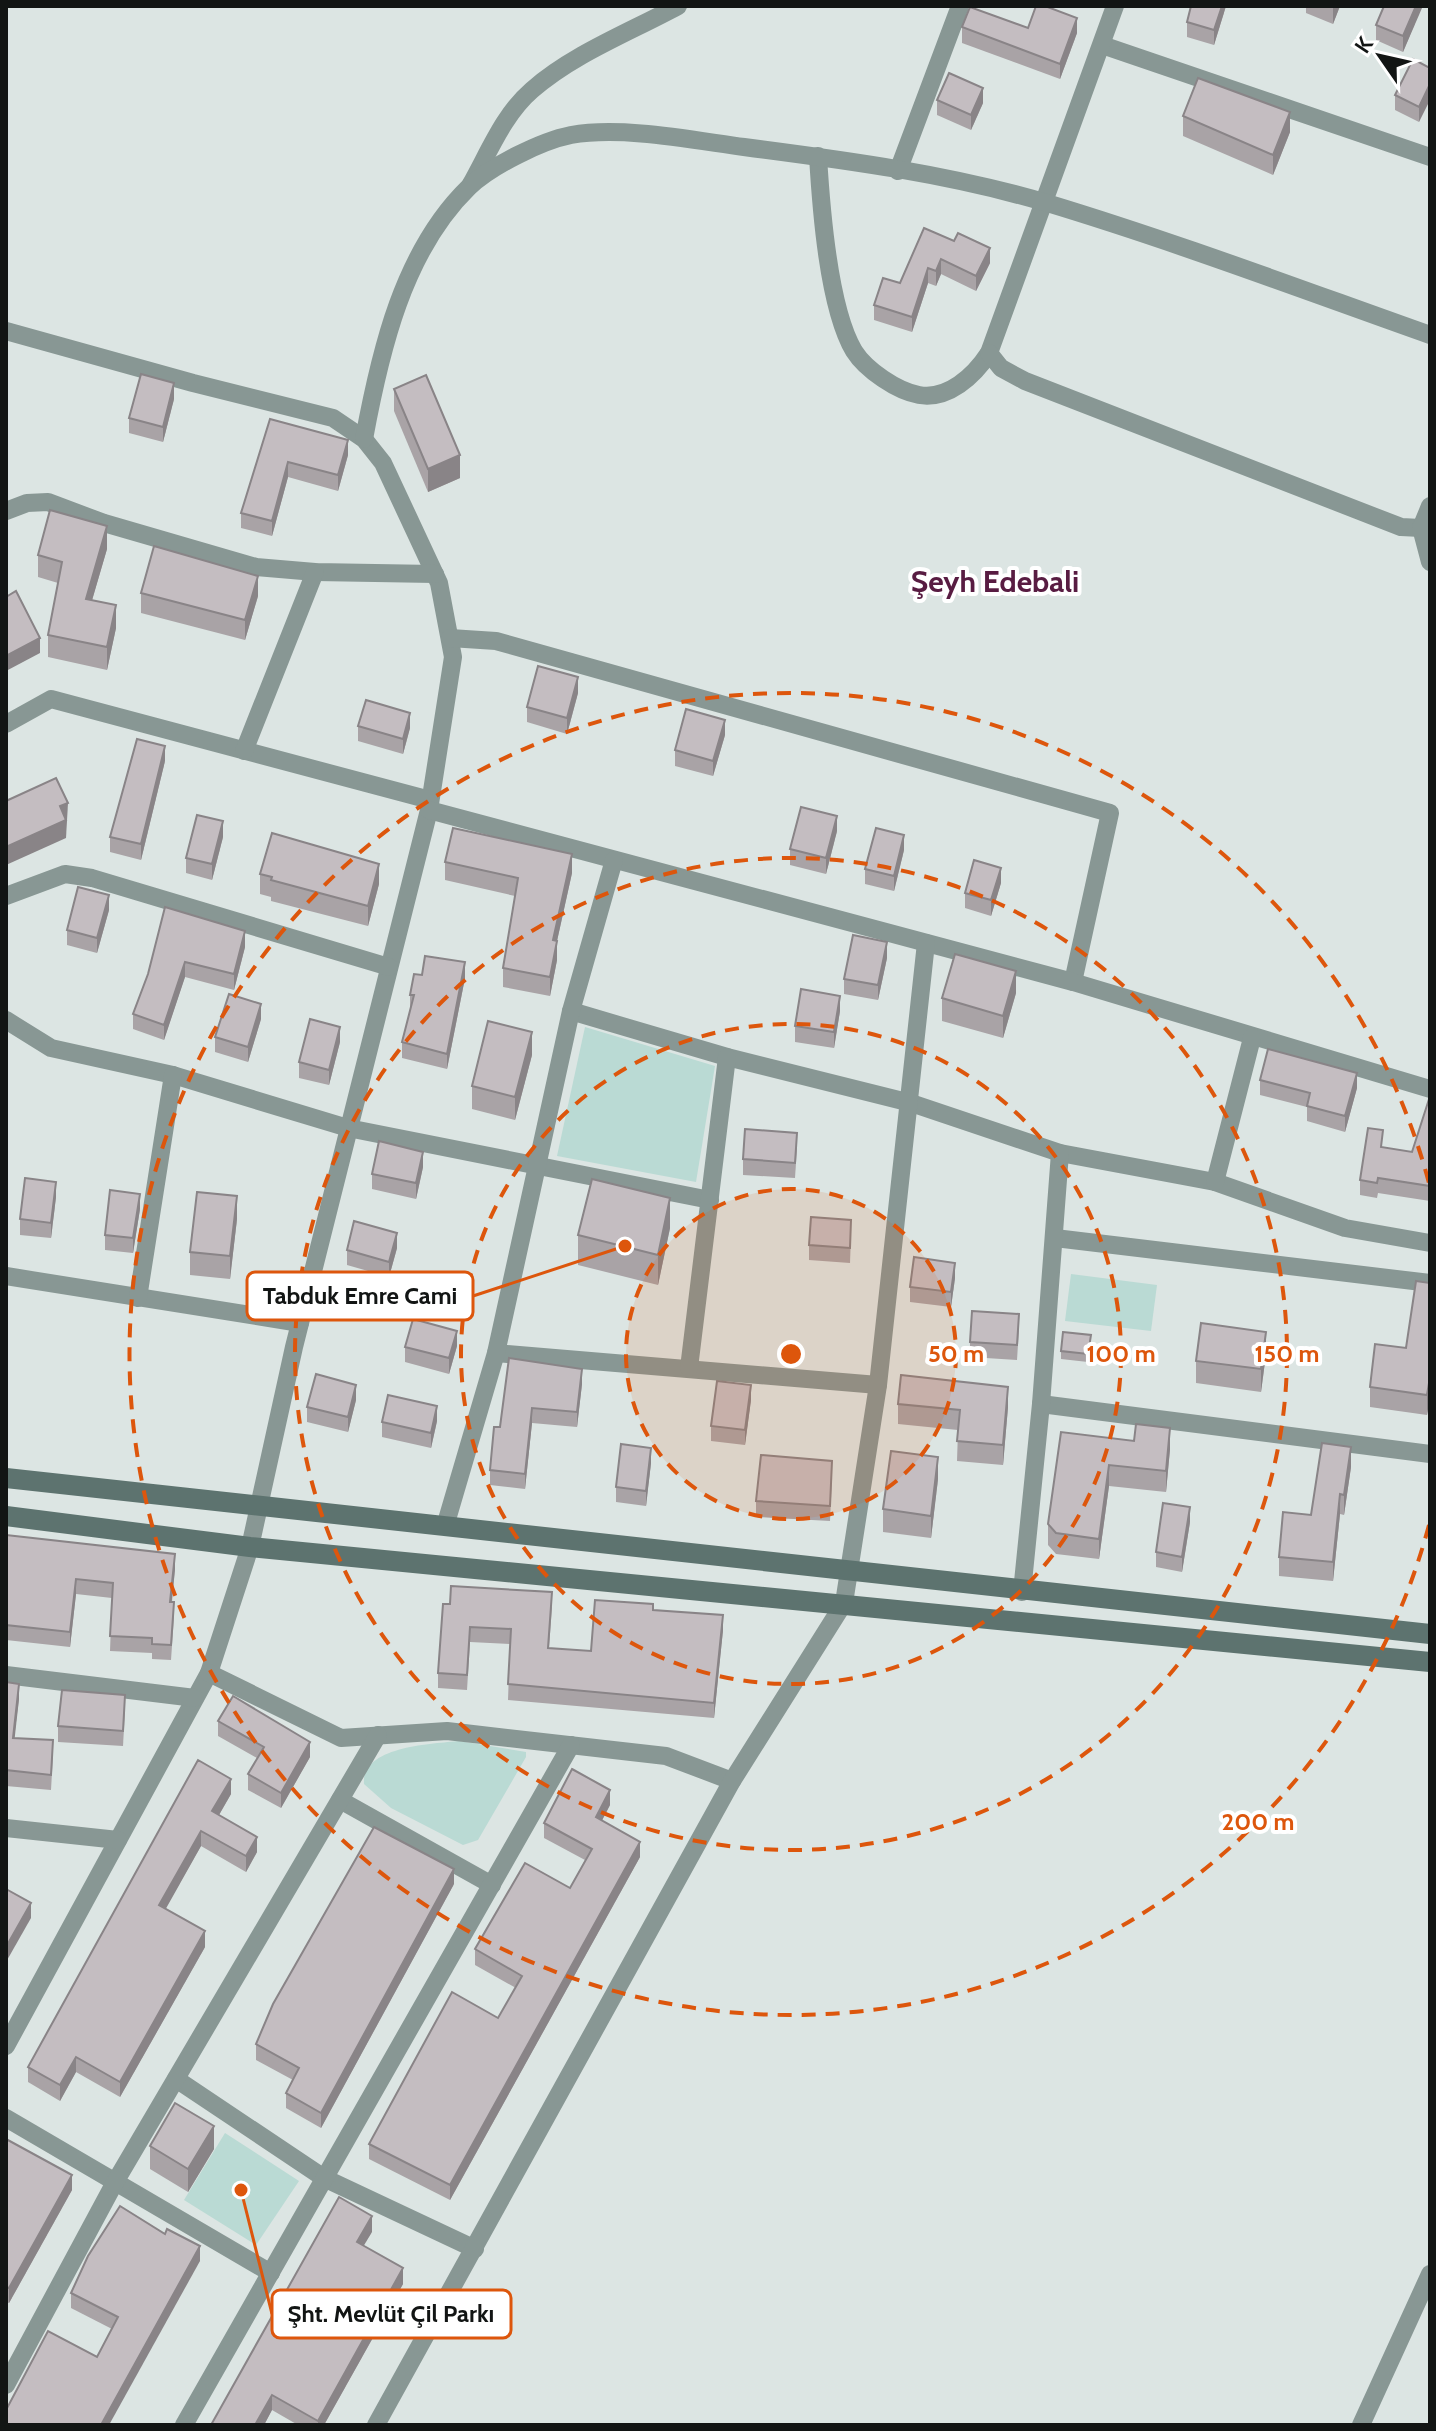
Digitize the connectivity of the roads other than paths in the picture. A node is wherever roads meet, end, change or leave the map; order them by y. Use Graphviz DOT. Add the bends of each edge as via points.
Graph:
graph roads {
  1 [pos="678,6"];
  2 [pos="960,6"];
  3 [pos="1115,6"];
  4 [pos="1102,45"];
  5 [pos="818,156"];
  6 [pos="1430,157"];
  7 [pos="898,171"];
  8 [pos="470,186"];
  9 [pos="1044,202"];
  10 [pos="6,331"];
  11 [pos="1430,335"];
  12 [pos="989,353"];
  13 [pos="364,439"];
  14 [pos="1430,506"];
  15 [pos="6,511"];
  16 [pos="1421,528"];
  17 [pos="1430,562"];
  18 [pos="315,572"];
  19 [pos="435,574"];
  20 [pos="450,638"];
  21 [pos="6,724"];
  22 [pos="244,751"];
  23 [pos="430,805"];
  24 [pos="614,860"];
  25 [pos="6,896"];
  26 [pos="926,943"];
  27 [pos="389,967"];
  28 [pos="1073,982"];
  29 [pos="571,1011"];
  30 [pos="6,1020"];
  31 [pos="1252,1038"];
  32 [pos="727,1057"];
  33 [pos="173,1075"];
  34 [pos="1430,1089"];
  35 [pos="911,1103"];
  36 [pos="348,1128"];
  37 [pos="1060,1153"];
  38 [pos="537,1167"];
  39 [pos="1215,1182"];
  40 [pos="710,1200"];
  41 [pos="1055,1238"];
  42 [pos="1430,1243"];
  43 [pos="6,1276"];
  44 [pos="1430,1283"];
  45 [pos="138,1298"];
  46 [pos="300,1323"];
  47 [pos="496,1353"];
  48 [pos="689,1368"];
  49 [pos="878,1385"];
  50 [pos="1041,1404"];
  51 [pos="1430,1454"];
  52 [pos="6,1478"];
  53 [pos="257,1503"];
  54 [pos="6,1516"];
  55 [pos="446,1523"];
  56 [pos="250,1547"];
  57 [pos="848,1568"];
  58 [pos="1022,1592"];
  59 [pos="844,1603"];
  60 [pos="1430,1634"];
  61 [pos="1430,1662"];
  62 [pos="209,1673"];
  63 [pos="6,1675"];
  64 [pos="195,1698"];
  65 [pos="378,1735"];
  66 [pos="571,1745"];
  67 [pos="732,1781"];
  68 [pos="340,1800"];
  69 [pos="6,1828"];
  70 [pos="118,1840"];
  71 [pos="492,1885"];
  72 [pos="6,2046"];
  73 [pos="176,2079"];
  74 [pos="6,2118"];
  75 [pos="324,2178"];
  76 [pos="114,2184"];
  77 [pos="475,2249"];
  78 [pos="271,2273"];
  79 [pos="1430,2274"];
  80 [pos="6,2385"];
  81 [pos="184,2425"];
  82 [pos="376,2425"];
  83 [pos="1361,2425"];
  1 -- 8 [label="street" via="532,90 508,117"];
  2 -- 7 [label="street"];
  3 -- 4 [label="street"];
  4 -- 6 [label="street"];
  4 -- 9 [label="street"];
  5 -- 7 [label="street"];
  5 -- 8 [label="street" via="610,133 572,135 517,156"];
  5 -- 12 [label="street" via="823,232 854,351 878,376 929,397 948,392"];
  7 -- 9 [label="street"];
  8 -- 13 [label="street" via="436,228 404,290 378,364"];
  9 -- 11 [label="street"];
  9 -- 12 [label="street"];
  10 -- 13 [label="street" via="333,418"];
  12 -- 16 [label="street" via="1001,368 1025,381 1388,522"];
  13 -- 19 [label="street" via="383,463"];
  14 -- 16 [label="street"];
  15 -- 18 [label="street" via="48,502 256,567"];
  16 -- 17 [label="street"];
  18 -- 19 [label="street"];
  18 -- 22 [label="street"];
  19 -- 20 [label="street"];
  20 -- 23 [label="street" via="453,657"];
  20 -- 28 [label="street" via="496,641 1110,813"];
  21 -- 22 [label="street" via="51,699"];
  22 -- 23 [label="street"];
  23 -- 24 [label="street"];
  23 -- 27 [label="street"];
  24 -- 26 [label="street"];
  24 -- 29 [label="street"];
  25 -- 27 [label="street" via="65,874 92,878"];
  26 -- 28 [label="street"];
  26 -- 35 [label="street"];
  27 -- 36 [label="street"];
  28 -- 31 [label="street"];
  29 -- 32 [label="street"];
  29 -- 38 [label="street"];
  30 -- 33 [label="street" via="51,1048"];
  31 -- 34 [label="street"];
  31 -- 39 [label="street"];
  32 -- 35 [label="street"];
  32 -- 40 [label="street"];
  33 -- 36 [label="street"];
  33 -- 45 [label="street"];
  35 -- 37 [label="street"];
  35 -- 49 [label="street"];
  36 -- 38 [label="street"];
  36 -- 46 [label="street"];
  37 -- 39 [label="street"];
  37 -- 41 [label="street"];
  38 -- 40 [label="street"];
  38 -- 47 [label="street"];
  39 -- 42 [label="street" via="1345,1228"];
  40 -- 48 [label="street"];
  41 -- 44 [label="street"];
  41 -- 50 [label="street"];
  43 -- 45 [label="street"];
  45 -- 46 [label="street"];
  46 -- 53 [label="street"];
  47 -- 48 [label="street"];
  47 -- 55 [label="street"];
  48 -- 49 [label="street"];
  49 -- 57 [label="street"];
  50 -- 51 [label="street"];
  50 -- 58 [label="street"];
  52 -- 53 [label="street"];
  53 -- 55 [label="street"];
  53 -- 56 [label="street"];
  54 -- 56 [label="street"];
  55 -- 57 [label="street"];
  56 -- 59 [label="street"];
  56 -- 62 [label="street"];
  57 -- 58 [label="street"];
  57 -- 59 [label="street"];
  58 -- 60 [label="street"];
  59 -- 61 [label="street"];
  59 -- 67 [label="street"];
  62 -- 64 [label="street"];
  62 -- 65 [label="street" via="341,1738"];
  63 -- 64 [label="street"];
  64 -- 70 [label="street"];
  65 -- 66 [label="street" via="447,1731"];
  65 -- 68 [label="street"];
  66 -- 67 [label="street" via="666,1756"];
  66 -- 71 [label="street"];
  67 -- 77 [label="street"];
  68 -- 71 [label="street"];
  68 -- 73 [label="street"];
  69 -- 70 [label="street"];
  70 -- 72 [label="street"];
  71 -- 75 [label="street"];
  73 -- 75 [label="street"];
  73 -- 76 [label="street"];
  74 -- 76 [label="street"];
  75 -- 77 [label="street"];
  75 -- 78 [label="street"];
  76 -- 78 [label="street"];
  76 -- 80 [label="street"];
  77 -- 82 [label="street"];
  78 -- 81 [label="street"];
  79 -- 83 [label="street"];
}
